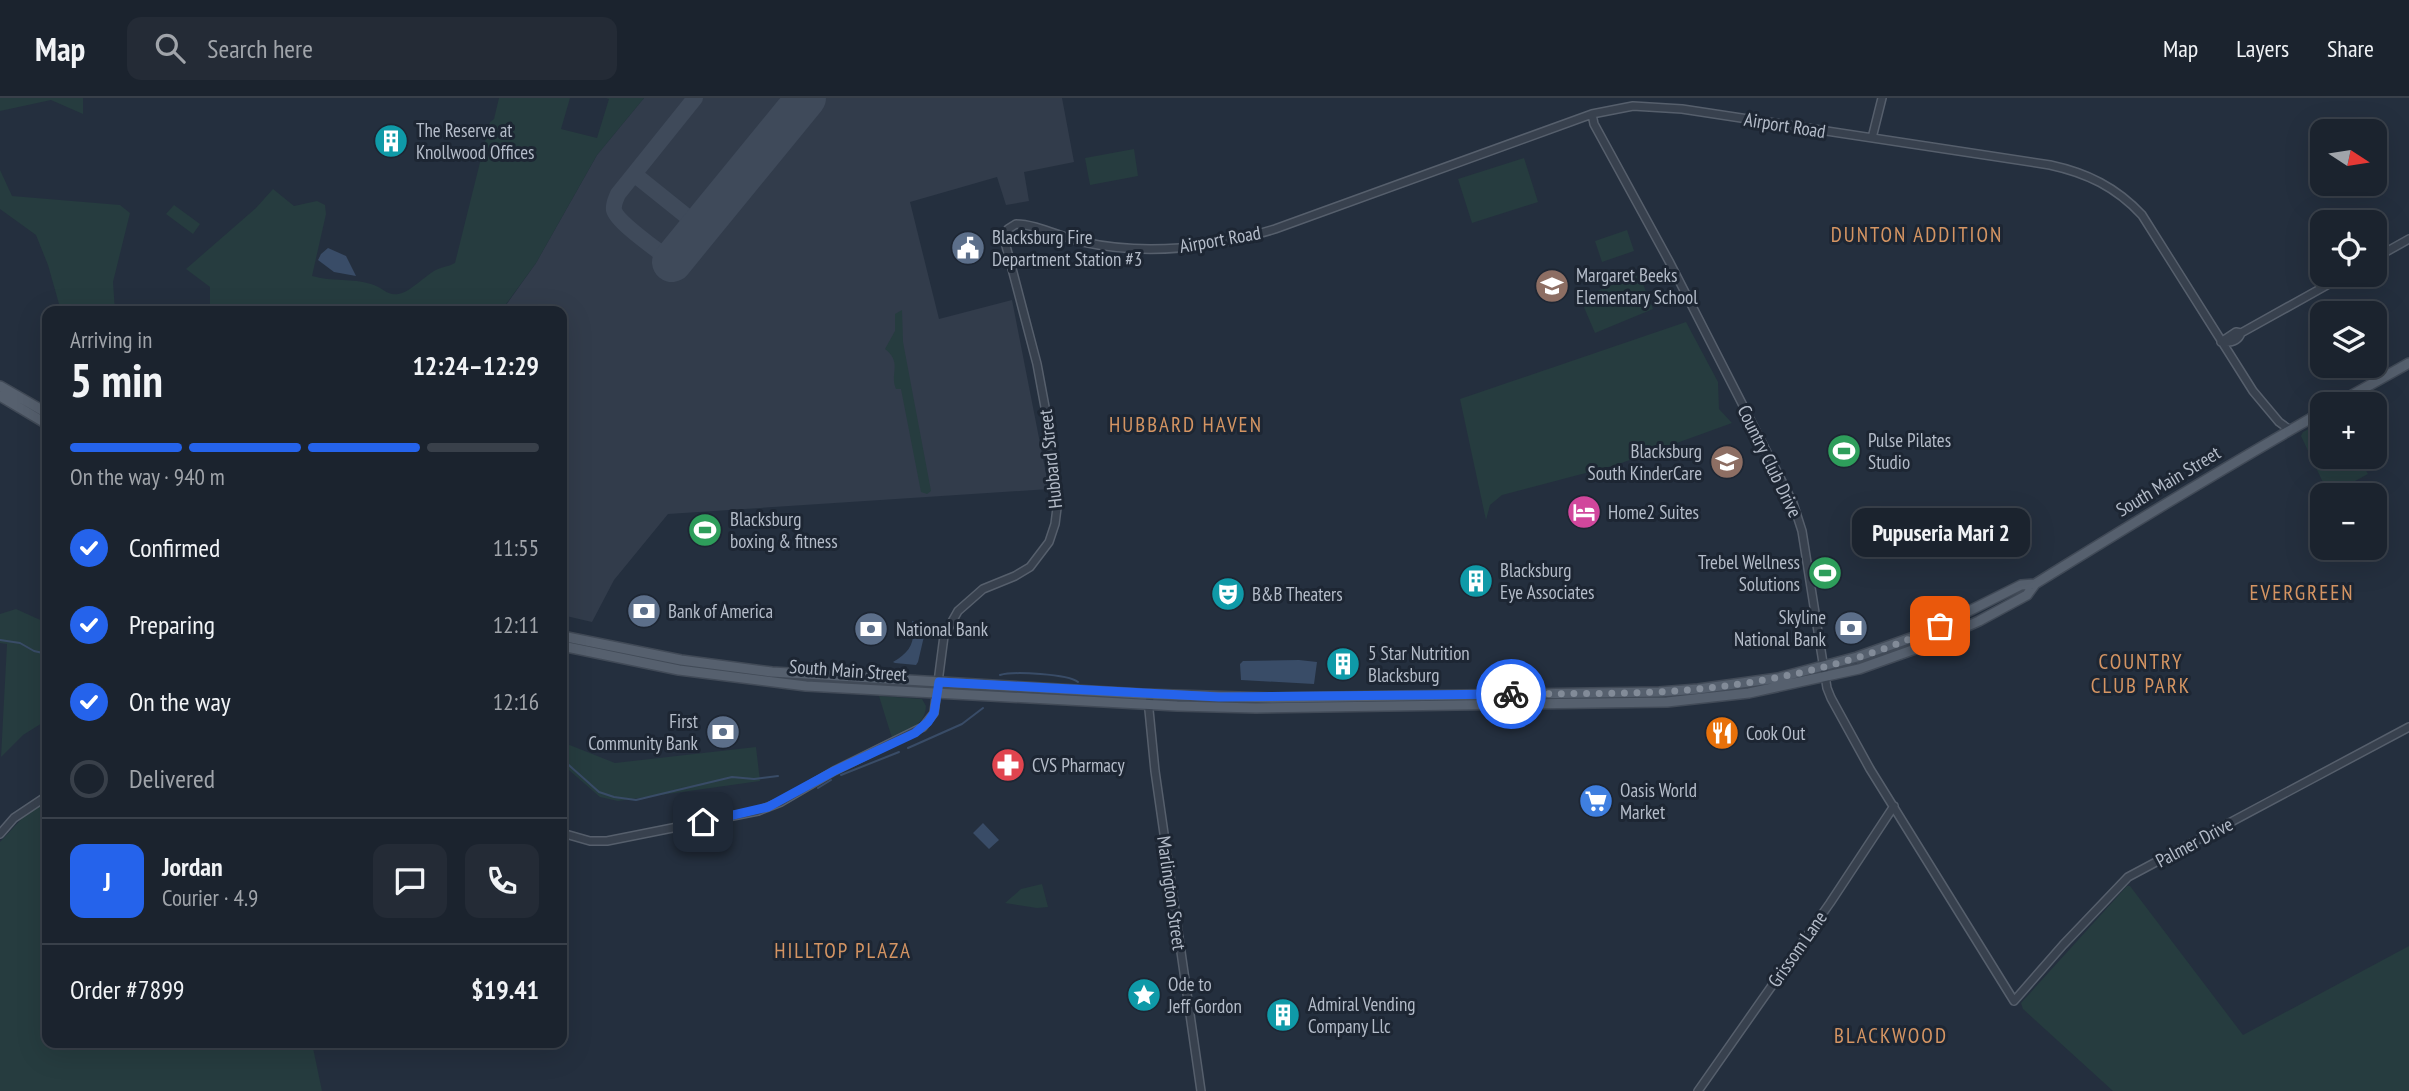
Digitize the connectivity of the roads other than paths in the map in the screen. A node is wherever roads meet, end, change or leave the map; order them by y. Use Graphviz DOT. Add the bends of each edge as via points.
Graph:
graph roads {
  1 [pos="1882,98"];
  2 [pos="1592,114"];
  3 [pos="1871,138"];
  4 [pos="1008,229"];
  5 [pos="2409,239"];
  6 [pos="2387,251"];
  7 [pos="2323,287"];
  8 [pos="2221,342"];
  9 [pos="2409,363"];
  10 [pos="0,386"];
  11 [pos="2357,392"];
  12 [pos="0,396"];
  13 [pos="42,410"];
  14 [pos="2310,419"];
  15 [pos="42,421"];
  16 [pos="2290,430"];
  17 [pos="2035,584"];
  18 [pos="567,637"];
  19 [pos="567,647"];
  20 [pos="1825,667"];
  21 [pos="1826,677"];
  22 [pos="939,687"];
  23 [pos="1150,699"];
  24 [pos="2409,727"];
  25 [pos="42,799"];
  26 [pos="1894,806"];
  27 [pos="0,834"];
  28 [pos="567,835"];
  29 [pos="2014,1001"];
  30 [pos="1201,1091"];
  31 [pos="1698,1091"];
  1 -- 3 [label="street"];
  2 -- 3 [label="street, Airport Road" via="1652,106"];
  2 -- 4 [label="street, Airport Road" via="1238,239 1131,249 1083,242 1020,224"];
  2 -- 20 [label="street, Country Club Drive" via="1793,503"];
  3 -- 8 [label="street, Airport Road" via="2050,165 2101,181 2142,215"];
  4 -- 22 [label="street, Hubbard Street" via="1005,242 1041,386 1056,516 1049,542 1030,567 982,589 958,611 944,636"];
  5 -- 6 [label="street"];
  7 -- 8 [label="street" via="2231,343"];
  8 -- 16 [label="street, Airport Road" via="2253,391"];
  9 -- 11 [label="main road"];
  10 -- 13 [label="main road"];
  12 -- 15 [label="main road"];
  14 -- 16 [label="main road, South Main Street"];
  16 -- 17 [label="main road, South Main Street"];
  17 -- 20 [label="main road, South Main Street" via="2021,585 1925,633"];
  17 -- 21 [label="main road, South Main Street" via="2027,595 1952,634"];
  18 -- 22 [label="main road, South Main Street" via="681,660"];
  19 -- 22 [label="main road, South Main Street" via="679,670 806,686"];
  20 -- 21 [label="street, Country Club Drive"];
  20 -- 23 [label="main road, South Main Street" via="1741,684 1659,692"];
  21 -- 23 [label="main road, South Main Street" via="1748,693 1659,702 1256,708"];
  21 -- 26 [label="street, Country Club Drive" via="1847,730"];
  22 -- 23 [label="main road, South Main Street"];
  22 -- 28 [label="street, Hubbard Street" via="934,713 923,727 768,807 607,841"];
  23 -- 30 [label="street, Marlington Street" via="1155,771"];
  24 -- 29 [label="street, Palmer Drive" via="2128,877"];
  25 -- 27 [label="street"];
  26 -- 29 [label="street, Country Club Drive"];
  26 -- 31 [label="street, Grissom Lane"];
}
